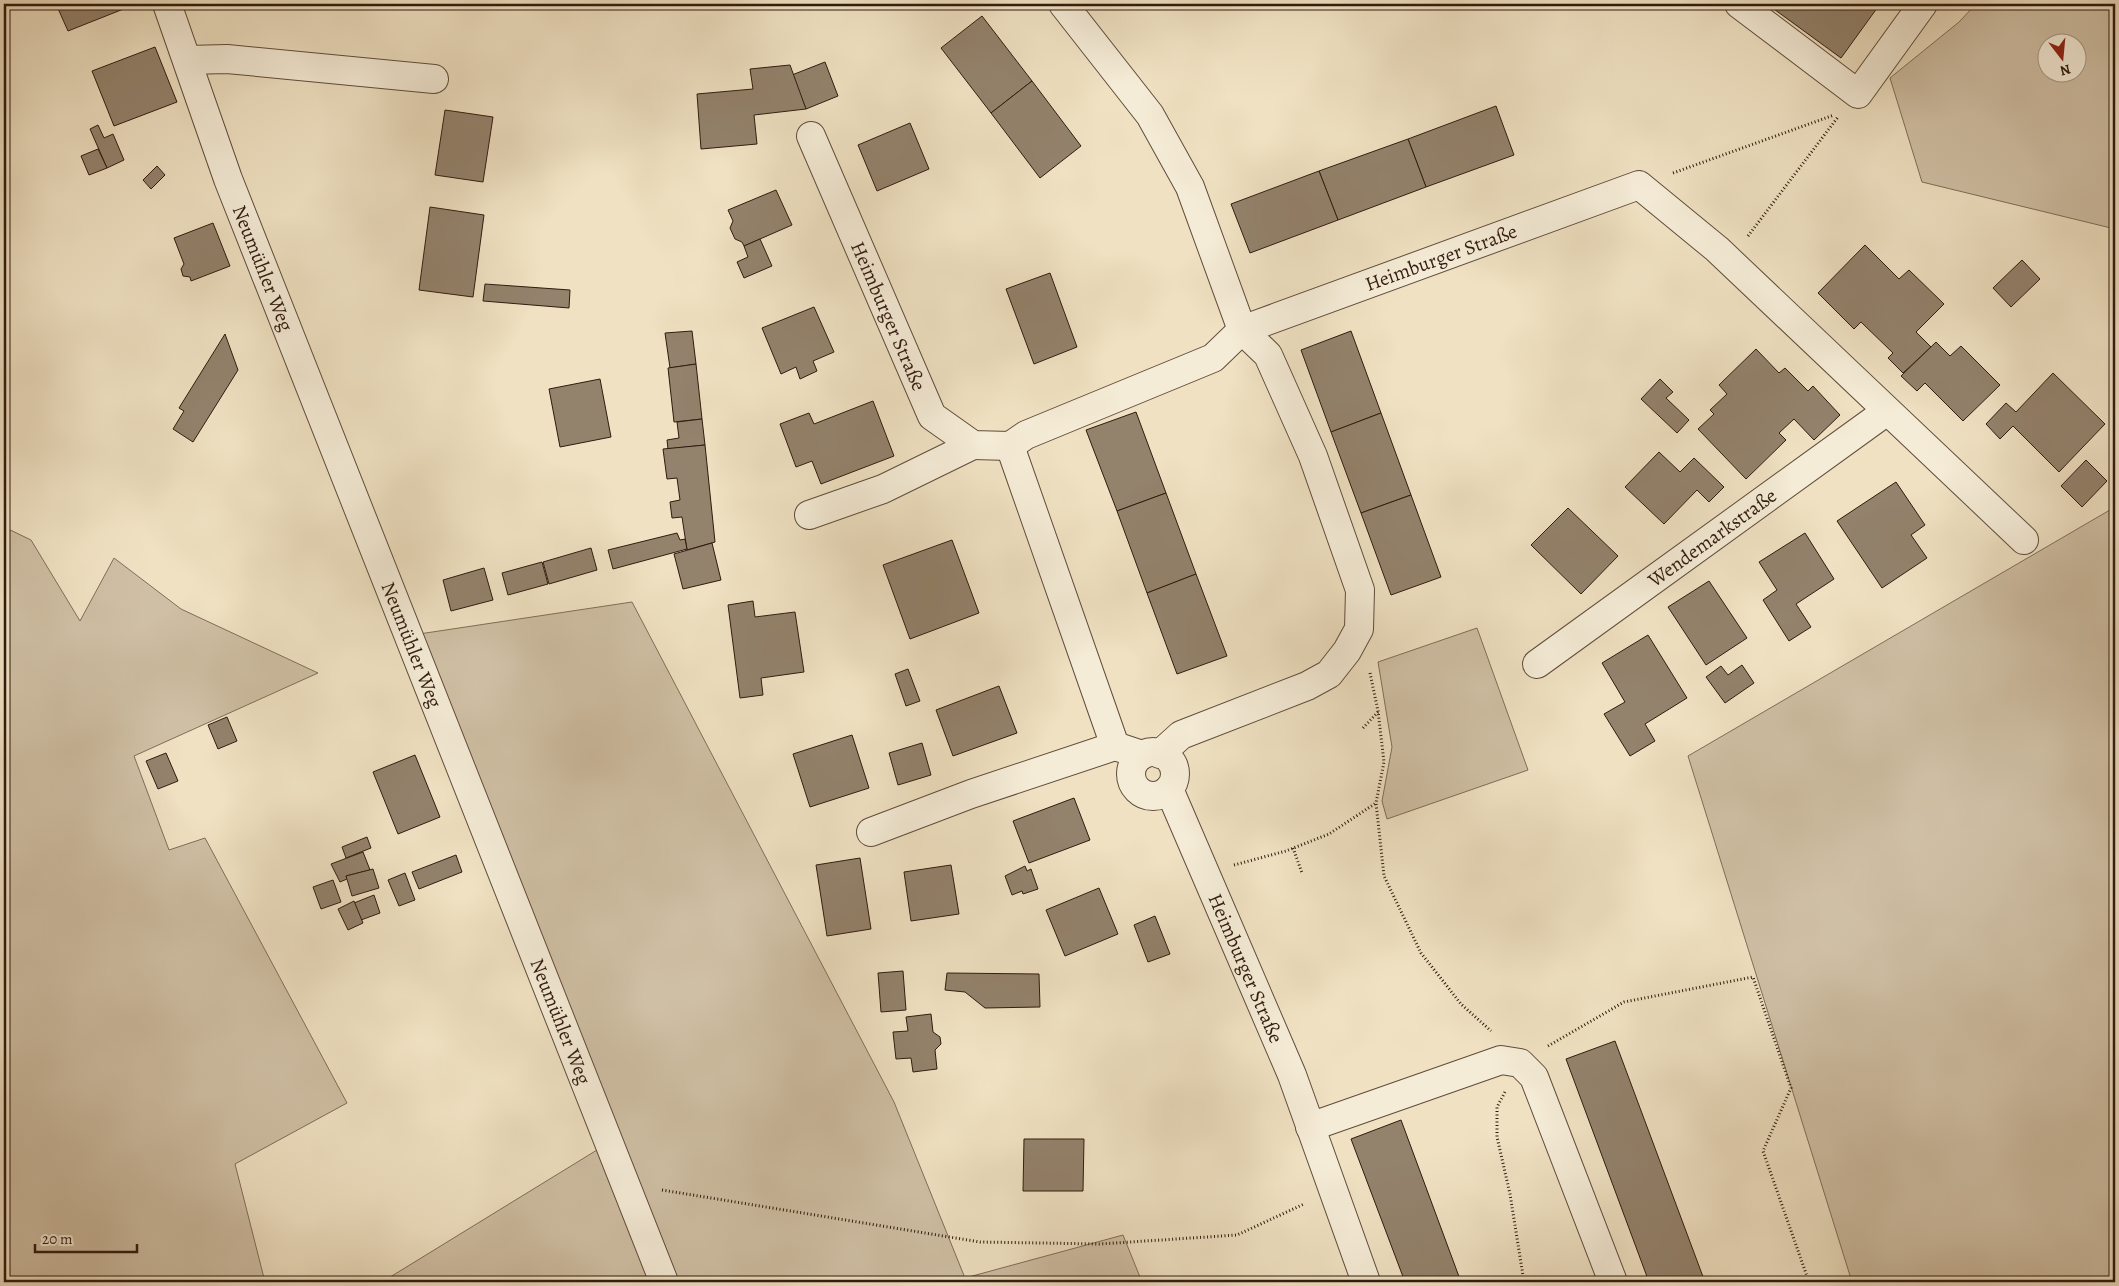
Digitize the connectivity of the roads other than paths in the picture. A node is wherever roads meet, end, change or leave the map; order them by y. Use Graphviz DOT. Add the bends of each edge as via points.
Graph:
graph roads {
  1 [pos="1063,4"];
  2 [pos="1739,4"];
  3 [pos="1923,4"];
  4 [pos="173,7"];
  5 [pos="187,60"];
  6 [pos="434,79"];
  7 [pos="811,136"];
  8 [pos="1242,330"];
  9 [pos="1887,411"];
  10 [pos="973,445"];
  11 [pos="1010,446"];
  12 [pos="810,515"];
  13 [pos="2024,540"];
  14 [pos="1537,664"];
  15 [pos="1115,746"];
  16 [pos="1151,755"];
  17 [pos="1169,789"];
  18 [pos="871,832"];
  19 [pos="1314,1138"];
  20 [pos="664,1282"];
  21 [pos="1366,1282"];
  22 [pos="1613,1282"];
  1 -- 8 [label="street" via="1150,115 1190,186"];
  2 -- 3 [label="street" via="1858,94"];
  4 -- 5 [label="street, Neumühler Weg"];
  5 -- 6 [label="street" via="227,59"];
  5 -- 20 [label="street, Neumühler Weg" via="201,106 280,313"];
  7 -- 10 [label="street, Heimburger Straße" via="932,416"];
  8 -- 9 [label="street, Heimburger Straße" via="1639,185 1729,261"];
  8 -- 11 [label="street, Heimburger Straße" via="1213,358 1026,435"];
  8 -- 16 [label="street" via="1268,355 1313,456 1360,590 1359,629 1329,674 1307,686 1181,736"];
  9 -- 13 [label="street"];
  9 -- 14 [label="street, Wendemarkstraße"];
  10 -- 11 [label="street"];
  10 -- 12 [label="street" via="883,489"];
  11 -- 15 [label="street"];
  15 -- 16 [label="street"];
  15 -- 18 [label="street" via="971,794"];
  16 -- 17 [label="street, Heimburger Straße" via="1167,757 1174,772"];
  16 -- 17 [label="street" via="1133,765 1132,782 1145,795 1155,796"];
  17 -- 19 [label="street, Heimburger Straße" via="1292,1076"];
  19 -- 21 [label="street, Heimburger Straße"];
  19 -- 22 [label="street" via="1501,1060 1520,1062 1534,1077"];
}
